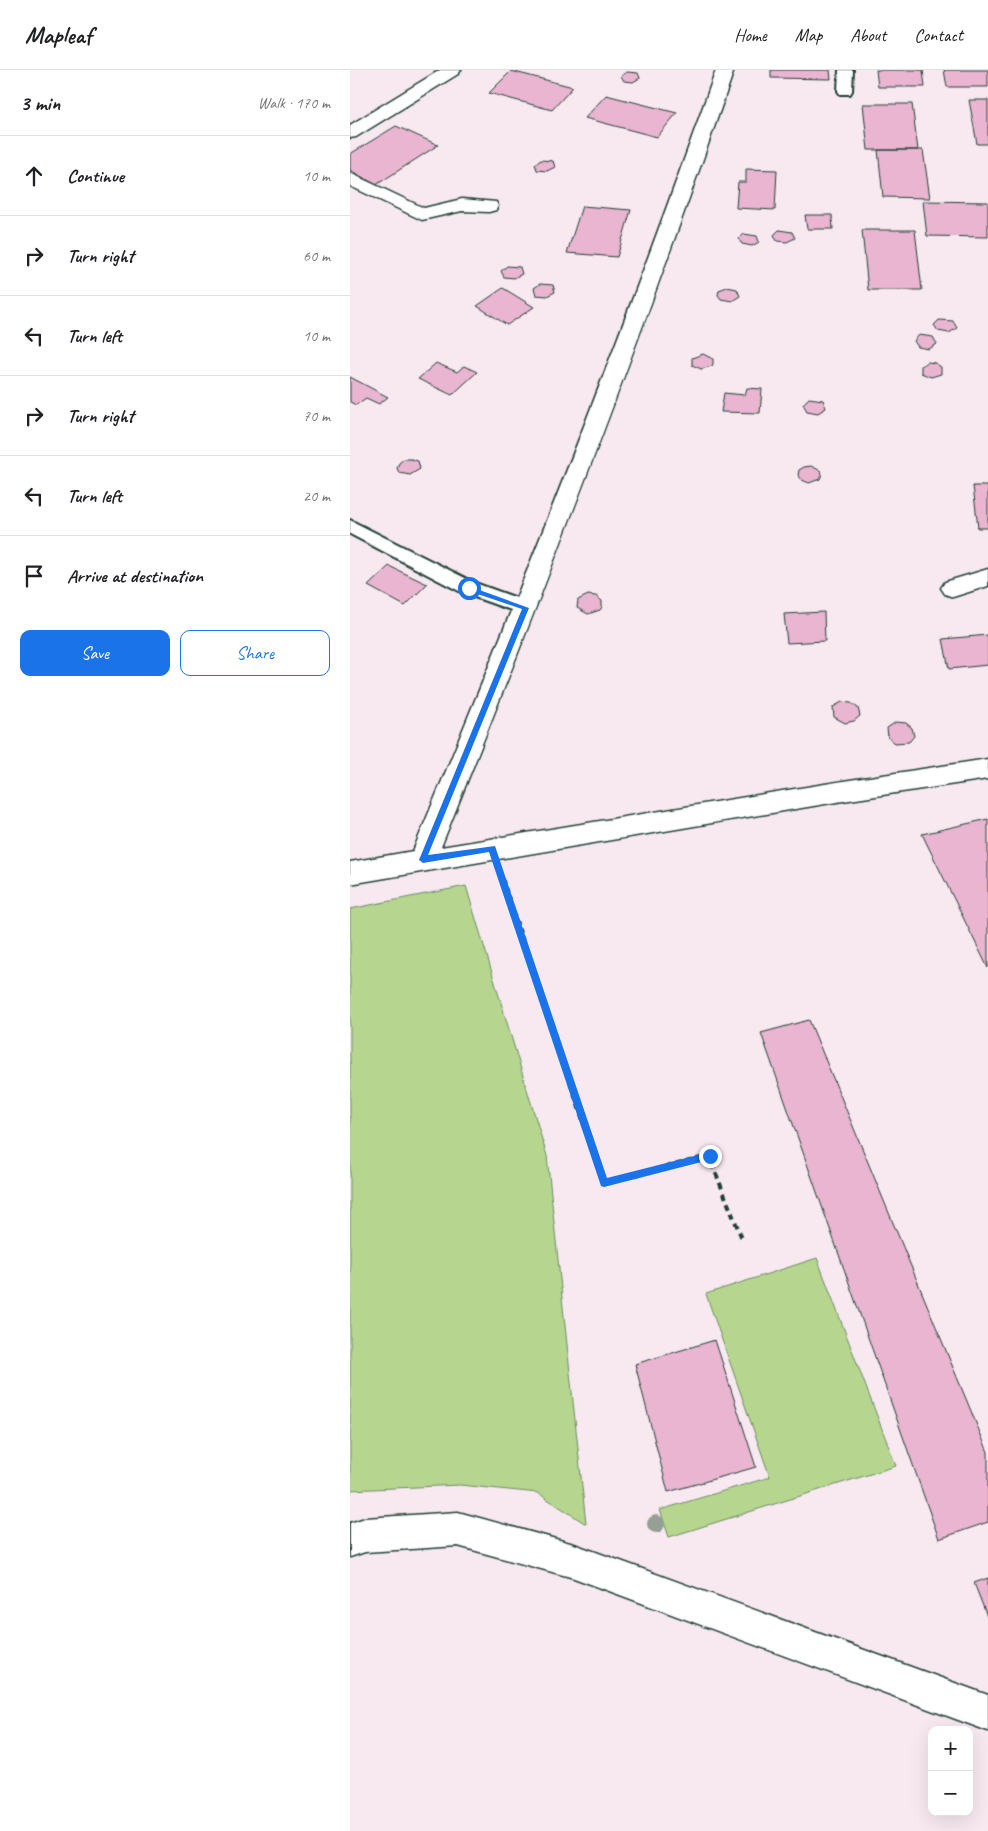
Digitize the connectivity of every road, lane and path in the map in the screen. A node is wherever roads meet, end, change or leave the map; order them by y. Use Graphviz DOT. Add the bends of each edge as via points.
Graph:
graph roads {
  1 [pos="452,70"];
  2 [pos="725,70"];
  3 [pos="846,70"];
  4 [pos="846,90"];
  5 [pos="350,113"];
  6 [pos="370,121"];
  7 [pos="350,133"];
  8 [pos="350,178"];
  9 [pos="489,206"];
  10 [pos="350,526"];
  11 [pos="988,577"];
  12 [pos="953,588"];
  13 [pos="526,608"];
  14 [pos="988,769"];
  15 [pos="492,848"];
  16 [pos="423,860"];
  17 [pos="350,873"];
  18 [pos="743,1241"];
  19 [pos="350,1540"];
  20 [pos="988,1712"];
  1 -- 6 [label="street"];
  2 -- 13 [label="street" via="681,197"];
  3 -- 4 [label="lane"];
  5 -- 6 [label="street"];
  6 -- 7 [label="street"];
  8 -- 9 [label="street" via="422,214 462,205"];
  10 -- 13 [label="lane" via="469,588"];
  11 -- 12 [label="street"];
  13 -- 16 [label="street"];
  14 -- 15 [label="street"];
  15 -- 16 [label="street"];
  15 -- 18 [label="path" via="604,1183 710,1156"];
  16 -- 17 [label="street"];
  19 -- 20 [label="street" via="365,1535 458,1529 574,1562"];
}
